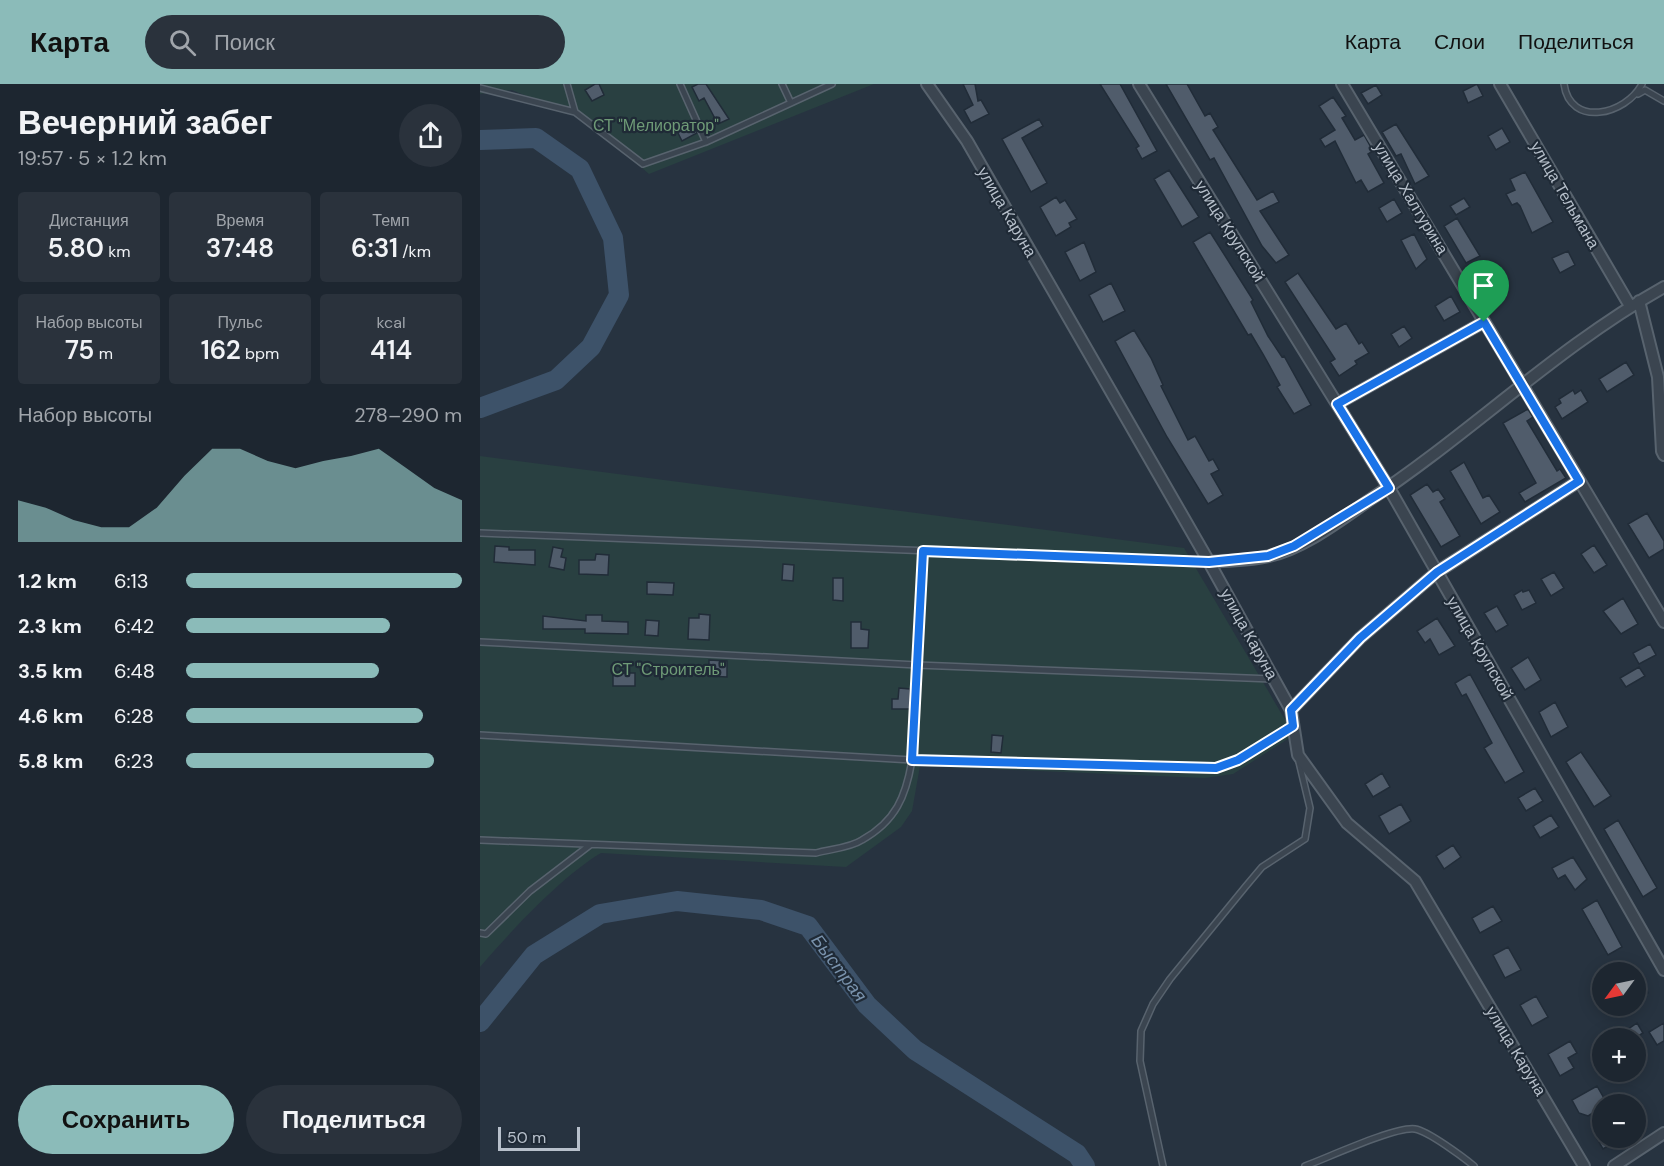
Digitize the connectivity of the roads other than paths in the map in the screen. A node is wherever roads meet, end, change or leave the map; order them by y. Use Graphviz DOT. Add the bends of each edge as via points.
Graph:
graph roads {
  1 [pos="567,84"];
  2 [pos="680,84"];
  3 [pos="782,84"];
  4 [pos="832,84"];
  5 [pos="927,84"];
  6 [pos="1139,84"];
  7 [pos="1342,84"];
  8 [pos="1500,84"];
  9 [pos="1564,84"];
  10 [pos="1642,84"];
  11 [pos="480,88"];
  12 [pos="1637,94"];
  13 [pos="1664,101"];
  14 [pos="791,103"];
  15 [pos="575,112"];
  16 [pos="706,142"];
  17 [pos="1664,287"];
  18 [pos="1635,304"];
  19 [pos="1484,322"];
  20 [pos="1523,386"];
  21 [pos="1337,404"];
  22 [pos="1664,455"];
  23 [pos="1579,481"];
  24 [pos="1389,488"];
  25 [pos="480,533"];
  26 [pos="923,551"];
  27 [pos="1209,562"];
  28 [pos="1437,572"];
  29 [pos="1664,622"];
  30 [pos="480,642"];
  31 [pos="917,665"];
  32 [pos="1274,679"];
  33 [pos="1291,710"];
  34 [pos="1293,726"];
  35 [pos="480,735"];
  36 [pos="1298,755"];
  37 [pos="912,760"];
  38 [pos="480,840"];
  39 [pos="591,844"];
  40 [pos="480,933"];
  41 [pos="1664,970"];
  42 [pos="1664,1133"];
  43 [pos="1163,1166"];
  44 [pos="1305,1166"];
  45 [pos="1474,1166"];
  46 [pos="1584,1166"];
  47 [pos="1614,1166"];
  1 -- 15 [label="lane"];
  2 -- 16 [label="lane"];
  3 -- 14 [label="lane"];
  4 -- 14 [label="lane"];
  5 -- 27 [label="street, улица Каруна" via="967,141"];
  6 -- 21 [label="street, улица Крупской"];
  7 -- 19 [label="street, улица Халтурина"];
  8 -- 18 [label="street, улица Тельмана"];
  9 -- 12 [label="lane" via="1574,107 1590,114 1610,111"];
  10 -- 12 [label="lane"];
  11 -- 15 [label="lane"];
  12 -- 13 [label="lane" via="1645,90"];
  14 -- 16 [label="lane"];
  15 -- 16 [label="lane" via="643,164"];
  17 -- 18 [label="street"];
  18 -- 20 [label="street" via="1600,325"];
  18 -- 22 [label="street, улица Тельмана" via="1658,377"];
  19 -- 20 [label="street, улица Халтурина"];
  19 -- 21 [label="street"];
  20 -- 23 [label="street, улица Халтурина"];
  20 -- 24 [label="street"];
  21 -- 24 [label="street, улица Крупской"];
  23 -- 28 [label="street"];
  23 -- 29 [label="street, улица Халтурина"];
  24 -- 27 [label="street" via="1294,546 1268,556"];
  24 -- 28 [label="street, улица Крупской"];
  25 -- 26 [label="lane"];
  26 -- 27 [label="lane"];
  26 -- 31 [label="lane"];
  27 -- 32 [label="street, улица Каруна"];
  28 -- 33 [label="street" via="1374,626"];
  28 -- 41 [label="street, улица Крупской"];
  30 -- 31 [label="lane"];
  31 -- 32 [label="lane"];
  31 -- 37 [label="lane"];
  32 -- 33 [label="street, улица Каруна"];
  33 -- 34 [label="street, улица Каруна"];
  34 -- 36 [label="street, улица Каруна"];
  34 -- 37 [label="lane" via="1238,760 1216,768"];
  35 -- 37 [label="lane"];
  36 -- 43 [label="lane" via="1310,808 1305,839 1262,867 1170,979 1141,1031 1140,1061"];
  36 -- 46 [label="street, улица Каруна" via="1347,823 1415,881"];
  37 -- 39 [label="lane" via="908,787 899,807 861,841 816,853"];
  38 -- 39 [label="lane"];
  39 -- 40 [label="lane" via="530,891 486,934"];
  42 -- 47 [label="street"];
  44 -- 45 [label="lane" via="1397,1132 1416,1129"];
}
